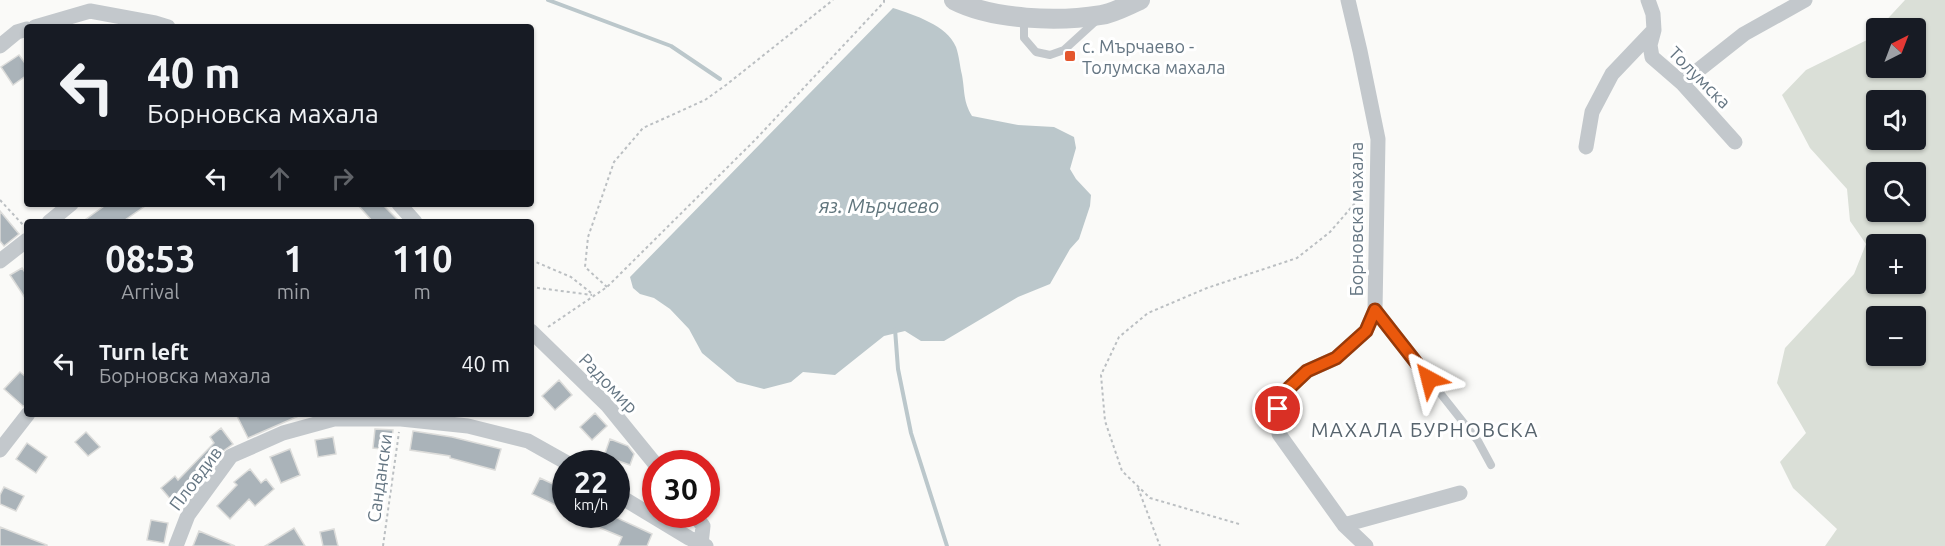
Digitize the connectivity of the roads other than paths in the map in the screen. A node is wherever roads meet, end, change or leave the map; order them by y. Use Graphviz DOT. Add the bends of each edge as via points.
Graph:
graph roads {
  1 [pos="954,0"];
  2 [pos="1140,0"];
  3 [pos="1348,0"];
  4 [pos="1648,0"];
  5 [pos="1805,0"];
  6 [pos="1103,15"];
  7 [pos="1024,19"];
  8 [pos="44,24"];
  9 [pos="158,24"];
  10 [pos="24,30"];
  11 [pos="1654,30"];
  12 [pos="0,46"];
  13 [pos="1682,83"];
  14 [pos="1735,142"];
  15 [pos="1586,147"];
  16 [pos="67,207"];
  17 [pos="402,207"];
  18 [pos="53,219"];
  19 [pos="412,219"];
  20 [pos="24,242"];
  21 [pos="0,261"];
  22 [pos="1375,310"];
  23 [pos="534,334"];
  24 [pos="1429,379"];
  25 [pos="26,417"];
  26 [pos="0,450"];
  27 [pos="644,450"];
  28 [pos="552,454"];
  29 [pos="1491,465"];
  30 [pos="1460,493"];
  31 [pos="630,502"];
  32 [pos="1344,525"];
  33 [pos="703,528"];
  34 [pos="703,545"];
  35 [pos="176,546"];
  36 [pos="1366,546"];
  1 -- 7 [label="street"];
  2 -- 6 [label="street"];
  3 -- 22 [label="street, Борновска махала" via="1378,139"];
  4 -- 11 [label="street, Толумска"];
  5 -- 13 [label="street" via="1744,34"];
  6 -- 7 [label="street"];
  6 -- 7 [label="lane" via="1064,50 1050,55 1036,52 1024,38"];
  8 -- 9 [label="street" via="90,11"];
  10 -- 12 [label="street"];
  11 -- 13 [label="street, Толумска" via="1652,57"];
  11 -- 15 [label="street" via="1612,74 1592,112"];
  13 -- 14 [label="street, Толумска"];
  16 -- 18 [label="street"];
  17 -- 19 [label="street"];
  20 -- 21 [label="street"];
  22 -- 24 [label="street"];
  22 -- 32 [label="street, Борновска махала" via="1366,331 1336,358 1307,371 1288,389 1278,409 1279,434"];
  23 -- 27 [label="street, Радомир" via="608,406"];
  24 -- 29 [label="lane" via="1478,441"];
  25 -- 26 [label="street"];
  28 -- 35 [label="street, Пловдив" via="528,441 468,426 334,419 283,433 231,456 188,515"];
  30 -- 32 [label="street"];
  31 -- 34 [label="street"];
  32 -- 36 [label="street, Борновска махала"];
  33 -- 34 [label="street"];
}
